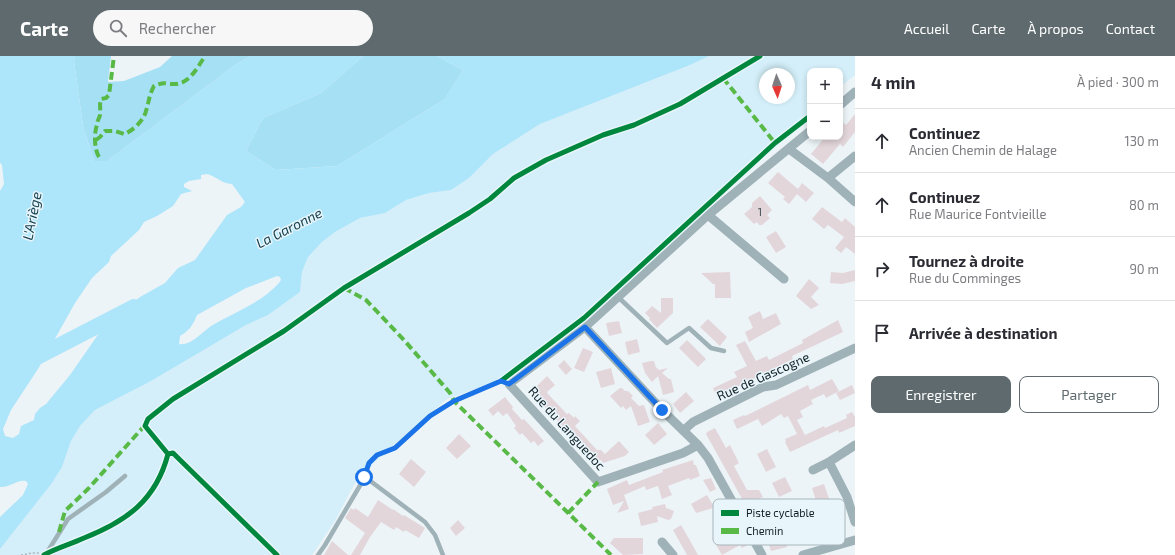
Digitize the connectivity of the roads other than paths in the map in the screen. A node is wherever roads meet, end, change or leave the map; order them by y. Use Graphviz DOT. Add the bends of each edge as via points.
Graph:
graph roads {
  1 [pos="855,92"];
  2 [pos="841,104"];
  3 [pos="807,134"];
  4 [pos="789,149"];
  5 [pos="855,156"];
  6 [pos="828,178"];
  7 [pos="855,202"];
  8 [pos="708,215"];
  9 [pos="784,279"];
  10 [pos="618,297"];
  11 [pos="585,327"];
  12 [pos="855,348"];
  13 [pos="724,351"];
  14 [pos="505,383"];
  15 [pos="684,430"];
  16 [pos="698,445"];
  17 [pos="855,445"];
  18 [pos="829,462"];
  19 [pos="813,470"];
  20 [pos="125,476"];
  21 [pos="364,477"];
  22 [pos="731,499"];
  23 [pos="855,522"];
  24 [pos="855,540"];
  25 [pos="662,542"];
  26 [pos="845,543"];
  27 [pos="756,545"];
  28 [pos="838,545"];
  29 [pos="46,554"];
  30 [pos="318,555"];
  31 [pos="443,555"];
  32 [pos="673,555"];
  33 [pos="762,555"];
  34 [pos="803,555"];
  1 -- 2 [label="street"];
  3 -- 4 [label="street"];
  4 -- 6 [label="street"];
  4 -- 8 [label="street"];
  5 -- 6 [label="street"];
  6 -- 7 [label="street"];
  8 -- 9 [label="street"];
  8 -- 10 [label="street"];
  10 -- 11 [label="street"];
  10 -- 13 [label="lane" via="667,343 689,328 710,348"];
  11 -- 14 [label="street"];
  11 -- 15 [label="street" via="662,410"];
  12 -- 15 [label="street, Rue de Gascogne" via="776,386 763,387 693,422"];
  14 -- 16 [label="street, Rue du Languedoc" via="598,482 683,453"];
  14 -- 21 [label="lane" via="454,401 430,416 395,448 377,455 369,463"];
  15 -- 16 [label="street"];
  16 -- 22 [label="street"];
  17 -- 18 [label="street"];
  18 -- 19 [label="street"];
  18 -- 23 [label="street" via="847,498"];
  20 -- 29 [label="lane" via="68,519"];
  21 -- 30 [label="lane"];
  21 -- 31 [label="lane" via="425,522 435,535"];
  24 -- 26 [label="street"];
  25 -- 32 [label="street"];
  27 -- 33 [label="street"];
  28 -- 34 [label="street"];
}
